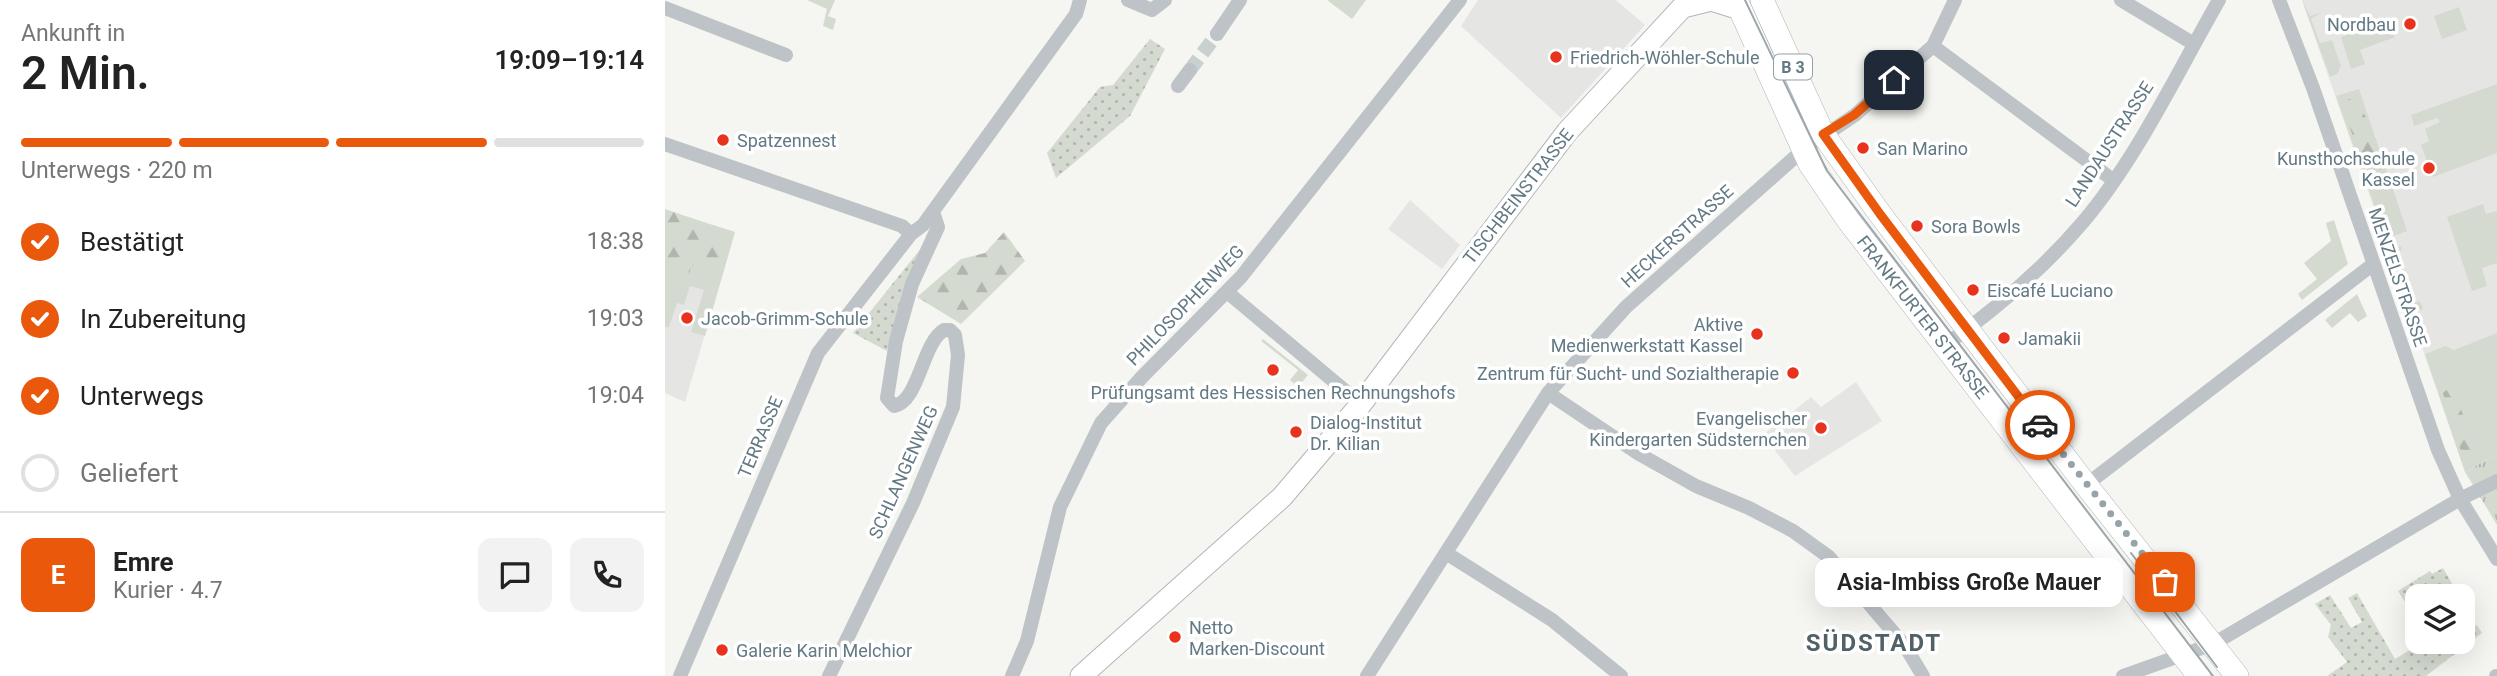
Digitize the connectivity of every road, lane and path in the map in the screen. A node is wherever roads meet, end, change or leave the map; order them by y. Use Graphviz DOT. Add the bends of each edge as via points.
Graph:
graph roads {
  1 [pos="1080,0"];
  2 [pos="1128,0"];
  3 [pos="1165,0"];
  4 [pos="1240,0"];
  5 [pos="1460,0"];
  6 [pos="1762,0"];
  7 [pos="1955,0"];
  8 [pos="2121,0"];
  9 [pos="2219,0"];
  10 [pos="2279,0"];
  11 [pos="1686,4"];
  12 [pos="1738,5"];
  13 [pos="665,8"];
  14 [pos="1217,34"];
  15 [pos="2194,44"];
  16 [pos="1933,46"];
  17 [pos="786,55"];
  18 [pos="1190,70"];
  19 [pos="1178,86"];
  20 [pos="1823,134"];
  21 [pos="665,144"];
  22 [pos="1803,150"];
  23 [pos="2113,180"];
  24 [pos="933,212"];
  25 [pos="911,234"];
  26 [pos="2372,265"];
  27 [pos="1227,292"];
  28 [pos="1969,328"];
  29 [pos="1944,346"];
  30 [pos="1548,393"];
  31 [pos="1361,404"];
  32 [pos="2497,481"];
  33 [pos="2086,485"];
  34 [pos="2460,499"];
  35 [pos="1446,552"];
  36 [pos="2497,559"];
  37 [pos="2213,644"];
  38 [pos="2185,655"];
  39 [pos="680,676"];
  40 [pos="829,676"];
  41 [pos="1012,676"];
  42 [pos="1080,676"];
  43 [pos="1367,676"];
  44 [pos="1621,676"];
  45 [pos="1923,676"];
  46 [pos="2123,676"];
  47 [pos="2199,676"];
  48 [pos="2238,676"];
  1 -- 24 [label="street, TERRASSE" via="1060,38"];
  2 -- 3 [label="street" via="1152,10"];
  4 -- 14 [label="street"];
  5 -- 27 [label="street, PHILOSOPHENWEG"];
  6 -- 20 [label="main road, FRANKFURTER STRASSE / B 3"];
  7 -- 16 [label="street, HECKERSTRASSE"];
  8 -- 15 [label="street"];
  9 -- 15 [label="street, LANDAUSTRASSE"];
  10 -- 26 [label="street, MENZELSTRASSE"];
  11 -- 12 [label="main road"];
  11 -- 31 [label="main road, TISCHBEINSTRASSE" via="1567,132"];
  12 -- 22 [label="main road, FRANKFURTER STRASSE / B 3"];
  13 -- 17 [label="street"];
  15 -- 23 [label="street, LANDAUSTRASSE"];
  16 -- 20 [label="street, HECKERSTRASSE" via="1854,115"];
  16 -- 23 [label="street"];
  18 -- 19 [label="street"];
  20 -- 22 [label="street, HECKERSTRASSE"];
  20 -- 28 [label="main road, FRANKFURTER STRASSE / B 3"];
  21 -- 25 [label="street" via="902,226"];
  22 -- 29 [label="main road, FRANKFURTER STRASSE / B 3" via="1848,220"];
  22 -- 30 [label="street, HECKERSTRASSE" via="1626,307"];
  23 -- 28 [label="street, LANDAUSTRASSE" via="2042,266"];
  24 -- 25 [label="street, TERRASSE"];
  24 -- 40 [label="street, SCHLANGENWEG" via="938,228 912,284 887,398 894,406 906,400 944,330 950,330 957,343 956,397 913,503"];
  25 -- 39 [label="street, TERRASSE" via="818,353"];
  26 -- 33 [label="street"];
  26 -- 34 [label="street, MENZELSTRASSE"];
  27 -- 31 [label="street"];
  27 -- 41 [label="street, PHILOSOPHENWEG" via="1141,378 1101,423 1087,447 1060,507 1027,640"];
  28 -- 29 [label="street, LANDAUSTRASSE"];
  28 -- 33 [label="main road, FRANKFURTER STRASSE / B 3"];
  29 -- 38 [label="main road, FRANKFURTER STRASSE / B 3"];
  30 -- 35 [label="street, HECKERSTRASSE"];
  30 -- 45 [label="street" via="1639,454 1793,531 1829,557 1905,646"];
  31 -- 42 [label="main road, TISCHBEINSTRASSE" via="1282,496"];
  32 -- 34 [label="street"];
  33 -- 37 [label="main road, FRANKFURTER STRASSE / B 3"];
  34 -- 36 [label="street, MENZELSTRASSE"];
  34 -- 37 [label="street"];
  35 -- 43 [label="street, HECKERSTRASSE"];
  35 -- 44 [label="street" via="1552,621"];
  37 -- 38 [label="street"];
  37 -- 48 [label="main road, FRANKFURTER STRASSE / B 3"];
  38 -- 46 [label="street"];
  38 -- 47 [label="main road, FRANKFURTER STRASSE / B 3"];
}
